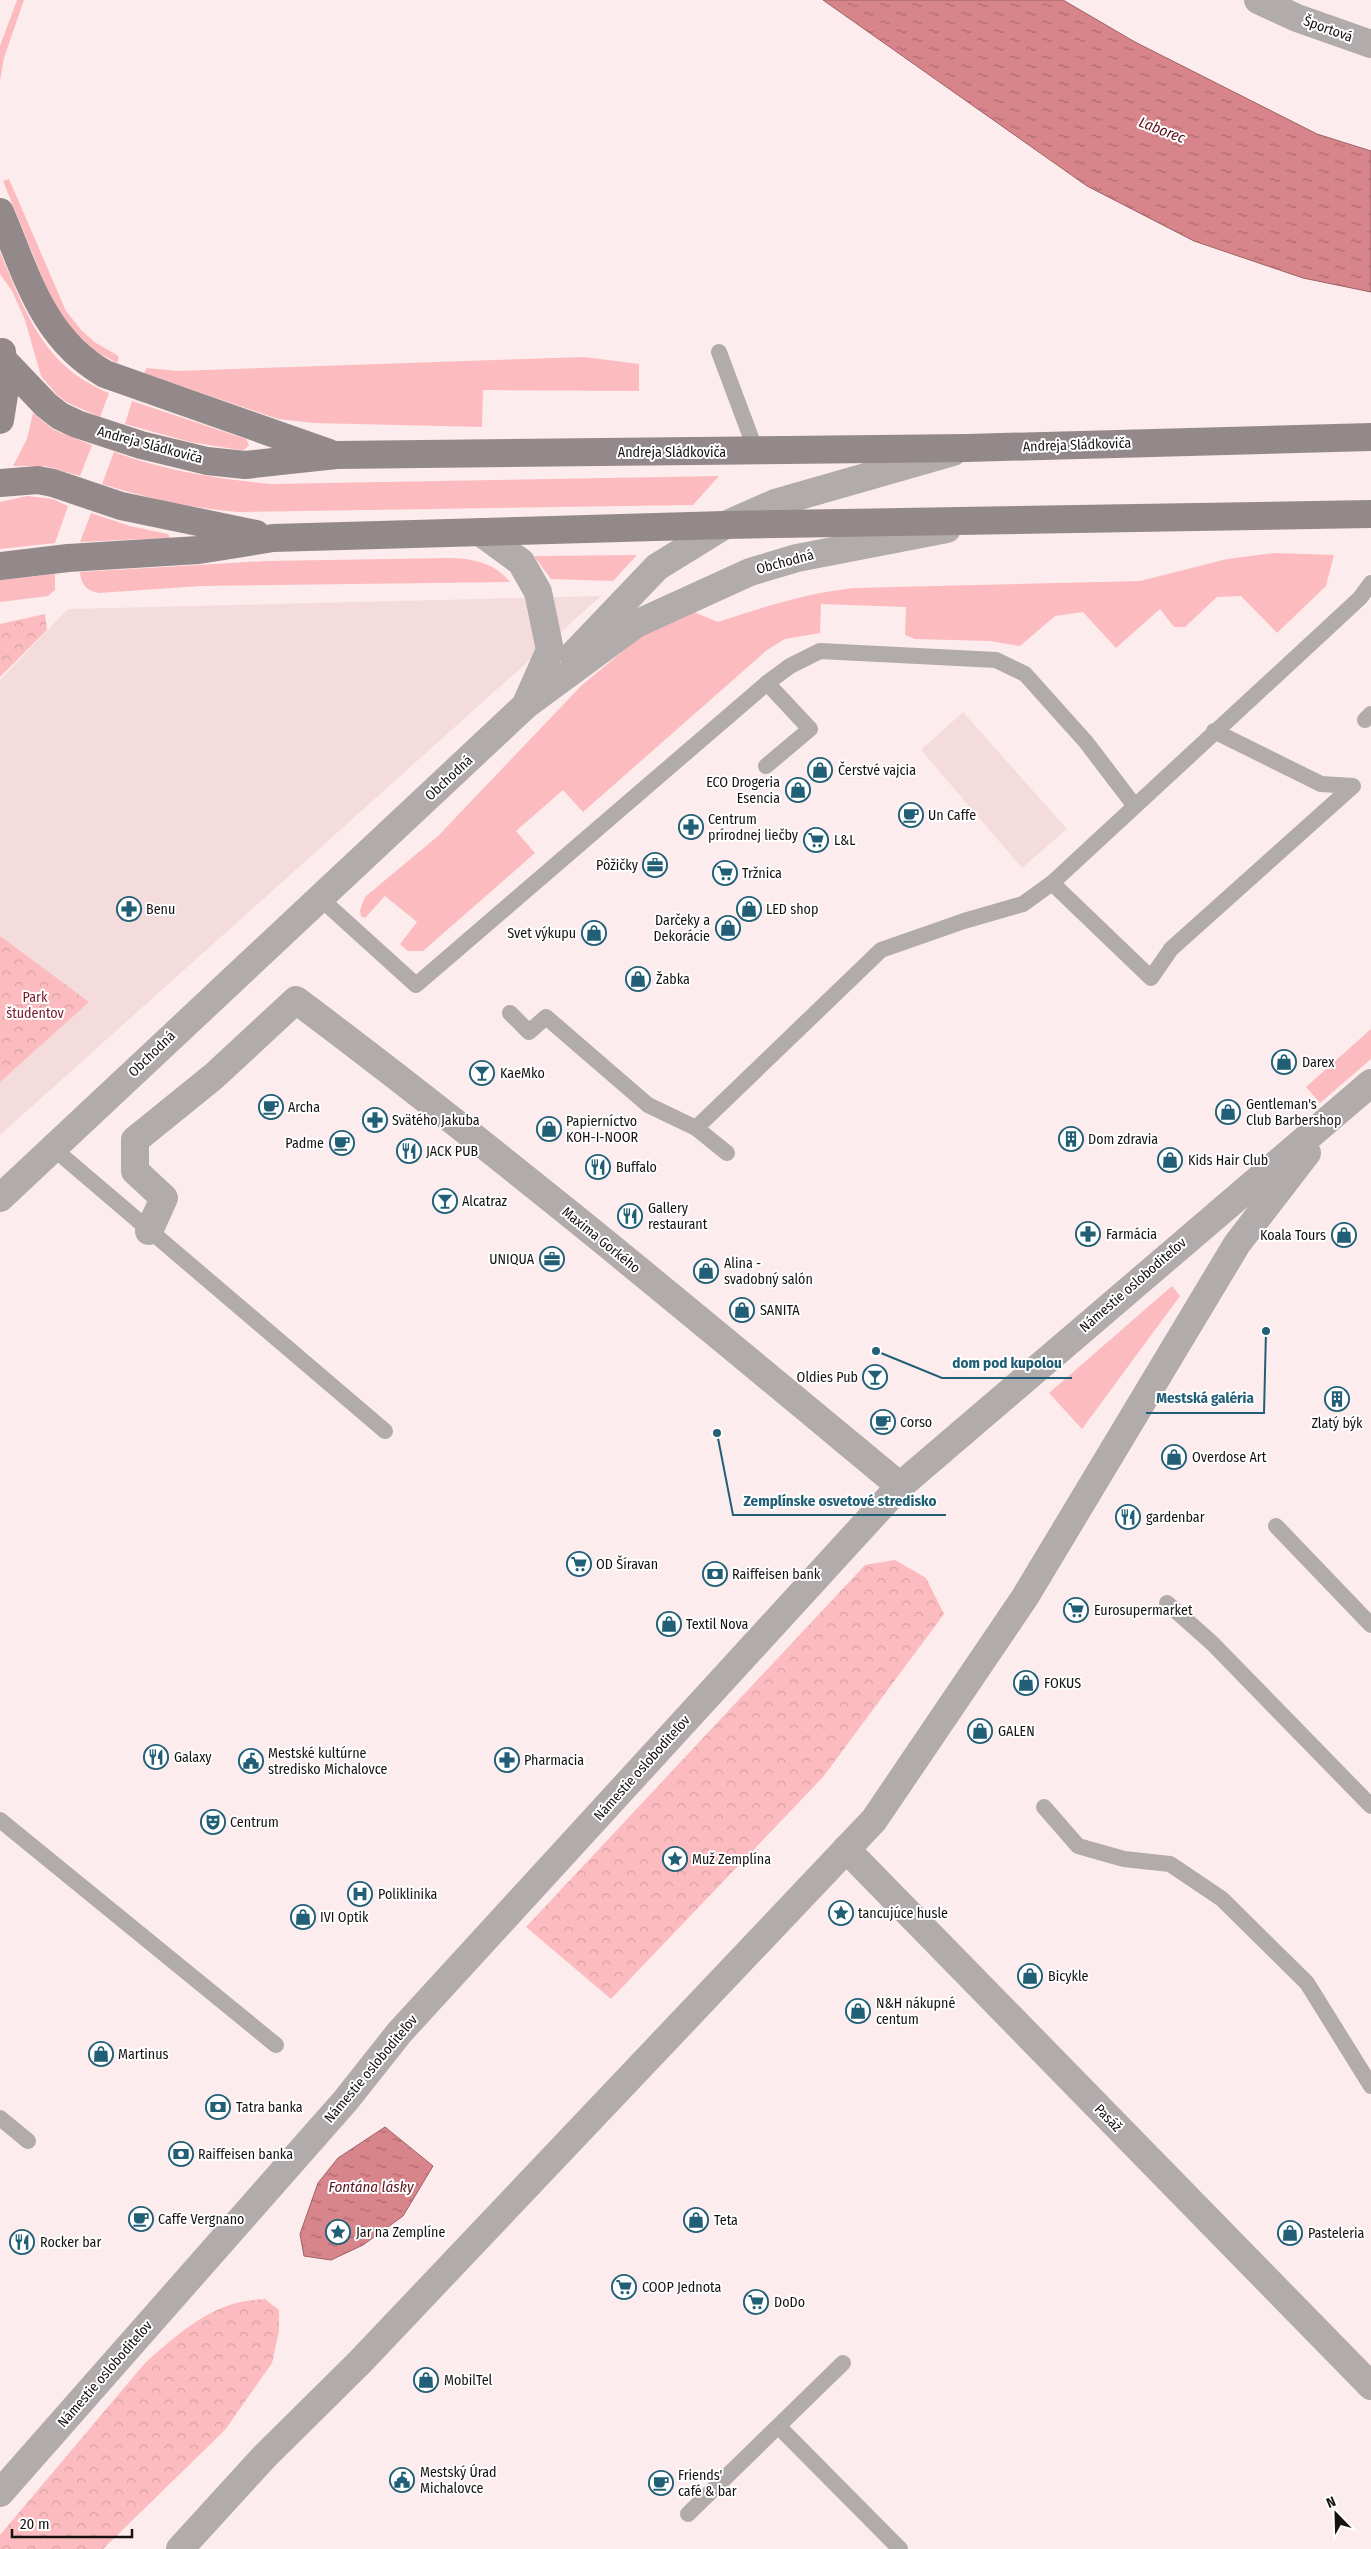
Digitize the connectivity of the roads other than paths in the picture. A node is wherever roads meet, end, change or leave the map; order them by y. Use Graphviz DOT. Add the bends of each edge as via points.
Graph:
graph roads {
  1 [pos="1258,0"];
  2 [pos="1371,44"];
  3 [pos="0,212"];
  4 [pos="719,352"];
  5 [pos="2,353"];
  6 [pos="0,420"];
  7 [pos="1371,438"];
  8 [pos="967,448"];
  9 [pos="756,452"];
  10 [pos="336,455"];
  11 [pos="0,483"];
  12 [pos="1371,514"];
  13 [pos="990,520"];
  14 [pos="725,525"];
  15 [pos="480,532"];
  16 [pos="273,538"];
  17 [pos="0,566"];
  18 [pos="1371,583"];
  19 [pos="767,683"];
  20 [pos="526,705"];
  21 [pos="1214,731"];
  22 [pos="766,766"];
  23 [pos="1134,805"];
  24 [pos="1052,883"];
  25 [pos="321,898"];
  26 [pos="510,1013"];
  27 [pos="1371,1083"];
  28 [pos="1345,1105"];
  29 [pos="696,1128"];
  30 [pos="53,1148"];
  31 [pos="727,1153"];
  32 [pos="0,1198"];
  33 [pos="150,1231"];
  34 [pos="385,1431"];
  35 [pos="900,1486"];
  36 [pos="1276,1526"];
  37 [pos="1167,1603"];
  38 [pos="1371,1625"];
  39 [pos="1371,1806"];
  40 [pos="1044,1807"];
  41 [pos="0,1820"];
  42 [pos="846,1849"];
  43 [pos="276,2045"];
  44 [pos="1371,2086"];
  45 [pos="0,2118"];
  46 [pos="28,2141"];
  47 [pos="843,2363"];
  48 [pos="1371,2386"];
  49 [pos="779,2427"];
  50 [pos="0,2493"];
  51 [pos="688,2514"];
  52 [pos="180,2549"];
  53 [pos="900,2549"];
  1 -- 2 [label="street, Športová" via="1297,18"];
  3 -- 10 [label="street" via="52,328 90,366 112,377"];
  4 -- 9 [label="lane"];
  5 -- 6 [label="street" via="5,390"];
  5 -- 10 [label="street, Andreja Sládkoviča" via="46,405 60,416 140,445 207,461 245,465"];
  7 -- 8 [label="street, Andreja Sládkoviča"];
  8 -- 9 [label="street, Andreja Sládkoviča"];
  8 -- 14 [label="street" via="774,503"];
  9 -- 10 [label="street, Andreja Sládkoviča"];
  11 -- 16 [label="street" via="38,480 53,483 121,506"];
  12 -- 13 [label="street"];
  13 -- 14 [label="street"];
  13 -- 20 [label="street, Obchodná" via="797,558 750,572 636,624"];
  14 -- 15 [label="street"];
  14 -- 20 [label="street" via="657,566"];
  15 -- 16 [label="street"];
  15 -- 20 [label="street" via="521,562 538,592 550,650"];
  16 -- 17 [label="street" via="199,550 68,558"];
  18 -- 21 [label="lane" via="1360,598"];
  19 -- 22 [label="lane" via="810,729"];
  19 -- 23 [label="lane" via="790,666 820,651 996,660 1025,674 1086,742"];
  19 -- 25 [label="lane" via="416,985"];
  20 -- 25 [label="street, Obchodná"];
  21 -- 23 [label="lane"];
  21 -- 24 [label="lane" via="1321,784 1353,786 1170,949 1150,978"];
  23 -- 24 [label="lane"];
  24 -- 29 [label="lane" via="1023,904 880,950"];
  25 -- 30 [label="street, Obchodná"];
  26 -- 29 [label="lane" via="529,1032 546,1017 648,1105"];
  27 -- 28 [label="street, Námestie osloboditeľov"];
  28 -- 35 [label="street, Námestie osloboditeľov"];
  28 -- 42 [label="street, Námestie osloboditeľov" via="1237,1244 1025,1597 874,1820"];
  29 -- 31 [label="lane"];
  30 -- 32 [label="street, Obchodná"];
  30 -- 33 [label="lane"];
  33 -- 34 [label="lane"];
  33 -- 35 [label="street, Maxima Gorkého" via="164,1198 135,1171 135,1140 214,1076 296,1000 407,1083"];
  35 -- 50 [label="street, Námestie osloboditeľov" via="399,2033 346,2100"];
  36 -- 38 [label="lane"];
  37 -- 39 [label="lane" via="1212,1643"];
  40 -- 44 [label="lane" via="1078,1846 1124,1859 1170,1864 1222,1899 1307,1983"];
  41 -- 43 [label="lane"];
  42 -- 48 [label="street, Pasáž"];
  42 -- 52 [label="street, Námestie osloboditeľov" via="360,2362 264,2457"];
  45 -- 46 [label="lane"];
  47 -- 49 [label="lane"];
  49 -- 51 [label="lane"];
  49 -- 53 [label="lane"];
}
